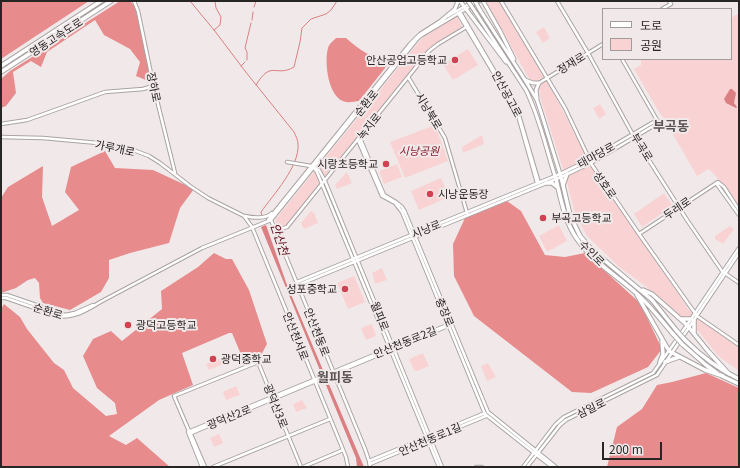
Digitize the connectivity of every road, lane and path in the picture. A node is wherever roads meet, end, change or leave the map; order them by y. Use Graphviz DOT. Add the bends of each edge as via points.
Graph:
graph roads {
  1 [pos="101,1"];
  2 [pos="111,1"];
  3 [pos="134,1"];
  4 [pos="459,1"];
  5 [pos="468,1"];
  6 [pos="474,1"];
  7 [pos="479,1"];
  8 [pos="483,1"];
  9 [pos="501,1"];
  10 [pos="557,1"];
  11 [pos="669,1"];
  12 [pos="465,8"];
  13 [pos="664,8"];
  14 [pos="458,12"];
  15 [pos="442,20"];
  16 [pos="467,27"];
  17 [pos="602,45"];
  18 [pos="588,53"];
  19 [pos="623,60"];
  20 [pos="1,66"];
  21 [pos="520,71"];
  22 [pos="1,72"];
  23 [pos="408,77"];
  24 [pos="547,78"];
  25 [pos="519,80"];
  26 [pos="526,80"];
  27 [pos="539,83"];
  28 [pos="154,86"];
  29 [pos="536,100"];
  30 [pos="1,124"];
  31 [pos="634,136"];
  32 [pos="1,137"];
  33 [pos="359,139"];
  34 [pos="287,162"];
  35 [pos="590,162"];
  36 [pos="312,167"];
  37 [pos="175,173"];
  38 [pos="568,174"];
  39 [pos="561,176"];
  40 [pos="556,178"];
  41 [pos="324,183"];
  42 [pos="546,183"];
  43 [pos="716,183"];
  44 [pos="538,184"];
  45 [pos="561,189"];
  46 [pos="282,203"];
  47 [pos="679,207"];
  48 [pos="739,210"];
  49 [pos="467,214"];
  50 [pos="739,215"];
  51 [pos="244,216"];
  52 [pos="269,221"];
  53 [pos="253,227"];
  54 [pos="276,231"];
  55 [pos="639,234"];
  56 [pos="413,236"];
  57 [pos="739,248"];
  58 [pos="739,253"];
  59 [pos="355,260"];
  60 [pos="724,273"];
  61 [pos="739,283"];
  62 [pos="297,284"];
  63 [pos="638,288"];
  64 [pos="636,293"];
  65 [pos="1,295"];
  66 [pos="1,298"];
  67 [pos="93,305"];
  68 [pos="694,317"];
  69 [pos="681,319"];
  70 [pos="450,325"];
  71 [pos="688,326"];
  72 [pos="694,333"];
  73 [pos="661,338"];
  74 [pos="739,345"];
  75 [pos="392,349"];
  76 [pos="670,352"];
  77 [pos="679,357"];
  78 [pos="663,362"];
  79 [pos="332,374"];
  80 [pos="729,374"];
  81 [pos="723,376"];
  82 [pos="739,379"];
  83 [pos="316,380"];
  84 [pos="739,384"];
  85 [pos="272,398"];
  86 [pos="487,414"];
  87 [pos="330,419"];
  88 [pos="189,432"];
  89 [pos="288,436"];
  90 [pos="429,438"];
  91 [pos="343,450"];
  92 [pos="536,453"];
  93 [pos="370,464"];
  94 [pos="202,467"];
  95 [pos="205,467"];
  96 [pos="213,467"];
  97 [pos="302,467"];
  98 [pos="348,467"];
  99 [pos="439,467"];
  100 [pos="442,467"];
  101 [pos="476,467"];
  102 [pos="482,467"];
  103 [pos="523,467"];
  104 [pos="527,467"];
  105 [pos="552,467"];
  106 [pos="556,467"];
  1 -- 20 [label="highway, 영동고속도로"];
  2 -- 22 [label="highway, 영동고속도로"];
  3 -- 28 [label="street, 장하로"];
  4 -- 12 [label="main road"];
  4 -- 15 [label="main road" via="455,9"];
  5 -- 25 [label="main road, 수인로, bridge"];
  6 -- 12 [label="street, 순환로"];
  6 -- 21 [label="main road, 수인로, bridge"];
  7 -- 12 [label="street, 순환로"];
  8 -- 21 [label="main road"];
  9 -- 24 [label="street, 성호로"];
  10 -- 18 [label="street, 부곡로"];
  11 -- 13 [label="street" via="670,4"];
  12 -- 14 [label="street, 순환로"];
  12 -- 25 [label="main road"];
  14 -- 15 [label="street, 순환로"];
  14 -- 16 [label="street, 안산공고로"];
  14 -- 36 [label="street, 순환로" via="418,38"];
  15 -- 36 [label="street, 순환로" via="415,39"];
  16 -- 23 [label="street, 녹지로" via="433,48"];
  16 -- 44 [label="street, 안산공고로" via="517,112"];
  17 -- 18 [label="street, 정재로"];
  18 -- 24 [label="street, 정재로"];
  18 -- 31 [label="street, 부곡로"];
  19 -- 31 [label="street, 태마당로" via="659,121"];
  21 -- 26 [label="main road, 수인로"];
  23 -- 33 [label="street, 녹지로"];
  23 -- 49 [label="street, 시낭북로" via="445,138"];
  24 -- 27 [label="street, 정재로"];
  24 -- 35 [label="street, 성호로"];
  25 -- 40 [label="main road, 수인로" via="538,116"];
  26 -- 27 [label="main road"];
  26 -- 29 [label="main road, 수인로"];
  27 -- 29 [label="main road"];
  28 -- 30 [label="street" via="105,92 27,120"];
  28 -- 37 [label="street, 장하로"];
  29 -- 39 [label="main road, 수인로"];
  31 -- 35 [label="street, 태마당로"];
  31 -- 47 [label="street, 부곡로"];
  32 -- 37 [label="street, 가루개로" via="43,138 124,147 149,156"];
  33 -- 41 [label="street, 녹지로"];
  33 -- 56 [label="street, 충장로" via="382,196 398,206"];
  34 -- 36 [label="street"];
  35 -- 38 [label="street, 태마당로"];
  35 -- 39 [label="street, 태마당로"];
  35 -- 55 [label="street, 성호로"];
  36 -- 41 [label="street, 월피로" via="319,170"];
  36 -- 46 [label="street, 순환로"];
  36 -- 52 [label="street, 순환로"];
  37 -- 51 [label="street, 가루개로" via="208,198"];
  38 -- 39 [label="street, 태마당로"];
  38 -- 45 [label="highway"];
  39 -- 40 [label="street, 태마당로"];
  39 -- 45 [label="highway, 수인로"];
  40 -- 42 [label="street, 시낭로"];
  40 -- 44 [label="street, 시낭로"];
  40 -- 45 [label="highway, 수인로"];
  41 -- 54 [label="street, 녹지로" via="287,227"];
  41 -- 59 [label="street, 월피로"];
  42 -- 44 [label="street, 시낭로"];
  42 -- 45 [label="highway" via="553,183"];
  43 -- 47 [label="street, 두레로"];
  43 -- 48 [label="street" via="724,187"];
  43 -- 50 [label="street"];
  44 -- 49 [label="street, 시낭로"];
  45 -- 63 [label="highway, 수인로" via="580,236 591,249"];
  45 -- 64 [label="highway, 수인로" via="566,216 577,239 592,256"];
  46 -- 51 [label="street" via="266,217"];
  46 -- 52 [label="street, 순환로"];
  47 -- 55 [label="street, 두레로"];
  47 -- 60 [label="street, 부곡로"];
  49 -- 56 [label="street, 시낭로"];
  51 -- 53 [label="street, 가루개로"];
  52 -- 53 [label="street, 순환로"];
  52 -- 54 [label="street, 안산천동로"];
  53 -- 67 [label="street, 순환로" via="194,251"];
  53 -- 83 [label="street, 안산천서로"];
  54 -- 62 [label="street, 안산천동로"];
  55 -- 68 [label="street, 성호로"];
  56 -- 59 [label="street, 시낭로"];
  56 -- 70 [label="street, 충장로"];
  57 -- 60 [label="street"];
  58 -- 60 [label="street"];
  59 -- 62 [label="street, 시낭로"];
  59 -- 75 [label="street, 월피로"];
  60 -- 61 [label="street, 부곡로"];
  60 -- 68 [label="street, 삼일로"];
  62 -- 79 [label="street, 안산천동로"];
  63 -- 69 [label="highway" via="652,294"];
  63 -- 80 [label="highway, 수인로, bridge" via="652,300 685,340"];
  64 -- 73 [label="highway"];
  64 -- 81 [label="highway, 수인로, bridge" via="682,344"];
  65 -- 67 [label="street, 순환로" via="65,315"];
  66 -- 67 [label="street, 순환로" via="64,317 77,315"];
  68 -- 69 [label="highway"];
  68 -- 71 [label="street, 삼일로"];
  68 -- 72 [label="highway"];
  68 -- 74 [label="street, 성호로"];
  69 -- 71 [label="highway"];
  70 -- 75 [label="street, 안산천동로2길"];
  70 -- 86 [label="street, 충장로"];
  71 -- 72 [label="highway"];
  71 -- 76 [label="street, 삼일로"];
  72 -- 80 [label="highway"];
  73 -- 76 [label="highway"];
  73 -- 78 [label="highway"];
  75 -- 79 [label="street, 안산천동로2길"];
  75 -- 90 [label="street, 월피로"];
  76 -- 77 [label="highway"];
  76 -- 78 [label="street, 삼일로"];
  77 -- 78 [label="highway"];
  77 -- 81 [label="highway"];
  78 -- 92 [label="street, 삼일로" via="647,377 564,417 555,425"];
  79 -- 83 [label="street, 안산천동로2길"];
  79 -- 93 [label="street, 안산천동로"];
  80 -- 82 [label="highway, 수인로"];
  81 -- 84 [label="highway, 수인로"];
  83 -- 85 [label="street, 광덕산2로"];
  83 -- 87 [label="street, 안산천서로"];
  85 -- 88 [label="street, 광덕산2로"];
  85 -- 88 [label="street, 광덕산3로" via="258,362 174,396"];
  85 -- 89 [label="street, 광덕산3로"];
  86 -- 90 [label="street, 안산천동로1길"];
  86 -- 92 [label="street, 충장로"];
  87 -- 89 [label="street"];
  87 -- 91 [label="street, 안산천서로"];
  88 -- 94 [label="street"];
  88 -- 95 [label="street"];
  89 -- 96 [label="street"];
  89 -- 97 [label="street, 광덕산3로"];
  90 -- 93 [label="street, 안산천동로1길"];
  90 -- 99 [label="street, 월피로"];
  90 -- 100 [label="street, 월피로"];
  91 -- 97 [label="street"];
  91 -- 98 [label="street, 안산천서로"];
  92 -- 103 [label="street, 삼일로"];
  92 -- 104 [label="street, 삼일로"];
  92 -- 105 [label="street, 충장로"];
  92 -- 106 [label="street, 충장로"];
  101 -- 102 [label="street"];
}
